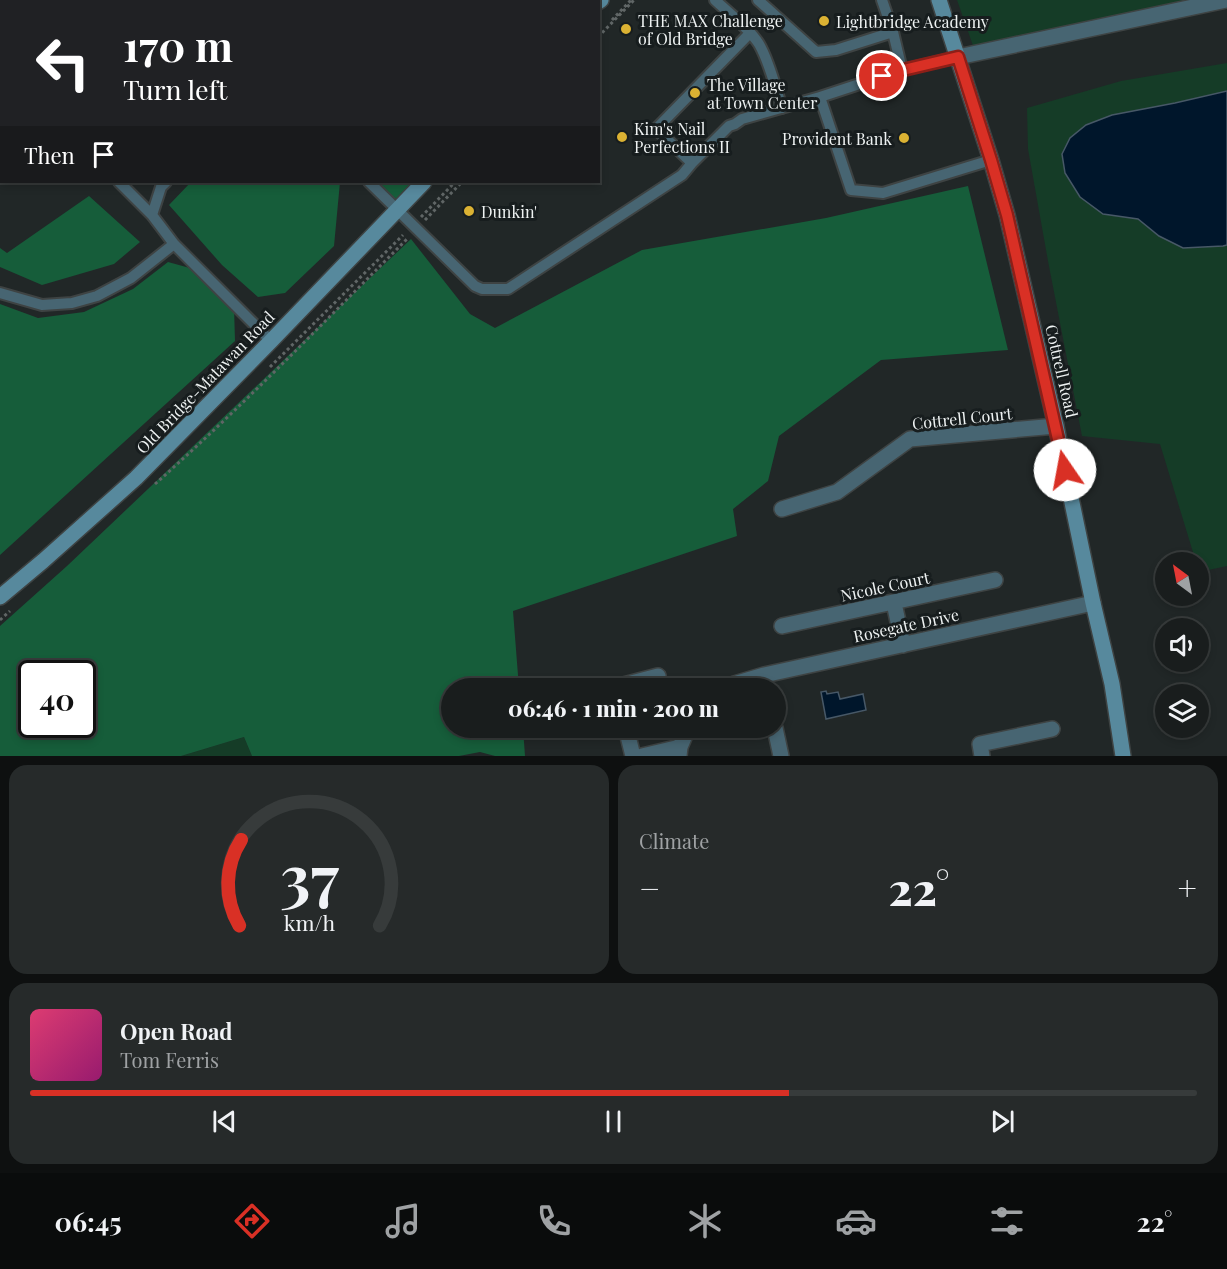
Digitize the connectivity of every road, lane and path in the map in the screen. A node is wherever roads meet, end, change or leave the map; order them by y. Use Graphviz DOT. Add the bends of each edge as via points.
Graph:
graph roads {
  1 [pos="633,0"];
  2 [pos="715,0"];
  3 [pos="758,0"];
  4 [pos="882,0"];
  5 [pos="939,0"];
  6 [pos="1226,0"];
  7 [pos="893,32"];
  8 [pos="750,33"];
  9 [pos="600,34"];
  10 [pos="958,57"];
  11 [pos="903,70"];
  12 [pos="820,97"];
  13 [pos="782,108"];
  14 [pos="991,160"];
  15 [pos="692,163"];
  16 [pos="120,183"];
  17 [pos="165,183"];
  18 [pos="370,183"];
  19 [pos="423,183"];
  20 [pos="461,183"];
  21 [pos="398,208"];
  22 [pos="152,215"];
  23 [pos="417,229"];
  24 [pos="174,244"];
  25 [pos="0,293"];
  26 [pos="271,341"];
  27 [pos="1056,426"];
  28 [pos="147,490"];
  29 [pos="782,509"];
  30 [pos="995,580"];
  31 [pos="0,597"];
  32 [pos="894,603"];
  33 [pos="1093,603"];
  34 [pos="10,611"];
  35 [pos="0,620"];
  36 [pos="782,626"];
  37 [pos="903,645"];
  38 [pos="658,676"];
  39 [pos="650,678"];
  40 [pos="781,678"];
  41 [pos="1052,729"];
  42 [pos="628,738"];
  43 [pos="777,738"];
  44 [pos="680,752"];
  45 [pos="633,756"];
  46 [pos="642,756"];
  47 [pos="781,756"];
  48 [pos="982,756"];
  49 [pos="1123,756"];
  1 -- 9 [label="path"];
  2 -- 8 [label="lane"];
  3 -- 7 [label="lane" via="816,52 836,50"];
  4 -- 7 [label="lane"];
  5 -- 10 [label="street, Cottrell Road"];
  6 -- 10 [label="street"];
  7 -- 11 [label="lane"];
  8 -- 13 [label="lane" via="766,58"];
  8 -- 15 [label="lane" via="656,129"];
  10 -- 11 [label="lane"];
  10 -- 14 [label="street, Cottrell Road"];
  11 -- 12 [label="lane"];
  12 -- 13 [label="lane"];
  12 -- 14 [label="lane" via="850,190 883,193"];
  13 -- 15 [label="lane" via="729,126"];
  14 -- 27 [label="street, Cottrell Road"];
  15 -- 23 [label="lane" via="682,175 508,289 475,286"];
  16 -- 22 [label="lane"];
  17 -- 22 [label="lane"];
  18 -- 21 [label="lane"];
  19 -- 21 [label="street, Old Bridge-Matawan Road"];
  20 -- 23 [label="path"];
  21 -- 23 [label="lane"];
  21 -- 26 [label="street, Old Bridge-Matawan Road"];
  22 -- 24 [label="lane"];
  23 -- 28 [label="path" via="286,361"];
  24 -- 25 [label="lane" via="131,278 97,296 42,305"];
  24 -- 26 [label="lane"];
  26 -- 31 [label="street, Old Bridge-Matawan Road" via="136,478"];
  27 -- 29 [label="street, Cottrell Court" via="910,439 837,492"];
  27 -- 33 [label="street, Cottrell Road"];
  30 -- 32 [label="street, Nicole Court"];
  32 -- 36 [label="street, Nicole Court"];
  32 -- 37 [label="street"];
  33 -- 37 [label="street, Rosegate Drive"];
  33 -- 49 [label="street, Cottrell Road" via="1112,684"];
  34 -- 35 [label="path"];
  37 -- 40 [label="street, Rosegate Drive"];
  38 -- 39 [label="street"];
  41 -- 48 [label="street" via="980,744"];
  42 -- 45 [label="street"];
  43 -- 47 [label="street"];
  44 -- 46 [label="street"];
}
